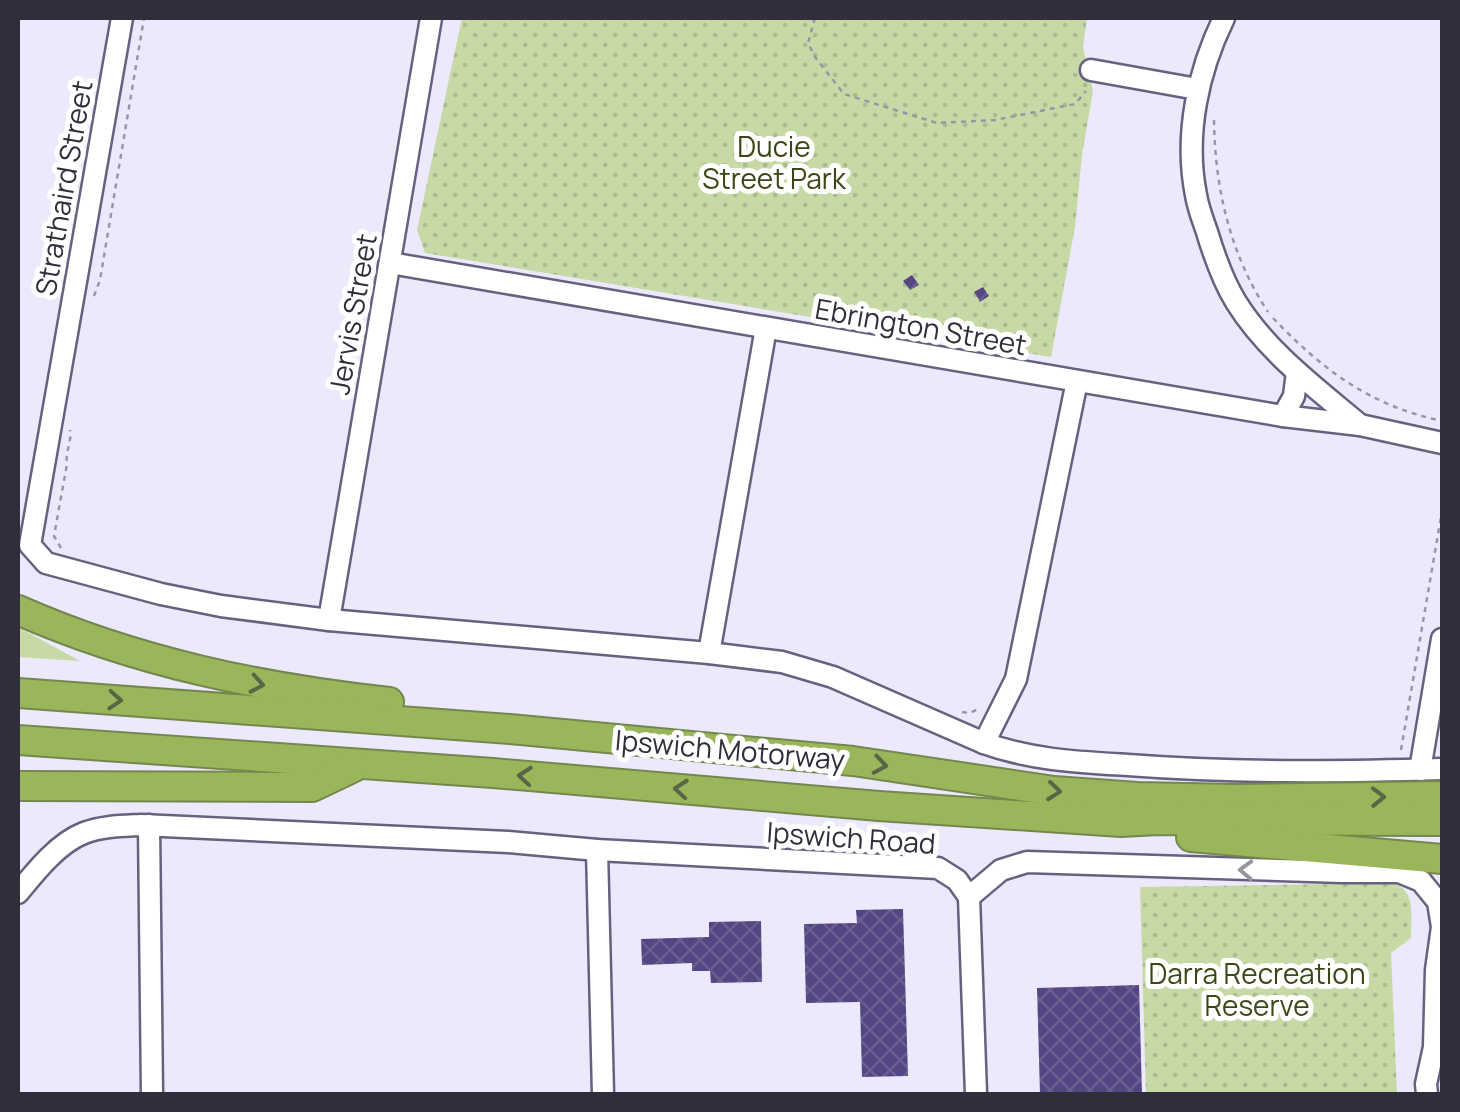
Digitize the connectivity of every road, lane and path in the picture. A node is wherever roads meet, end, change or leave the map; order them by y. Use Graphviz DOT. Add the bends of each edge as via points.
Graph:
graph roads {
  1 [pos="122,18"];
  2 [pos="144,18"];
  3 [pos="431,18"];
  4 [pos="815,18"];
  5 [pos="1224,18"];
  6 [pos="1090,70"];
  7 [pos="1198,90"];
  8 [pos="1215,110"];
  9 [pos="390,262"];
  10 [pos="88,305"];
  11 [pos="766,328"];
  12 [pos="1297,372"];
  13 [pos="1077,381"];
  14 [pos="1283,416"];
  15 [pos="1442,422"];
  16 [pos="1360,425"];
  17 [pos="69,426"];
  18 [pos="1442,442"];
  19 [pos="1442,511"];
  20 [pos="59,547"];
  21 [pos="18,610"];
  22 [pos="329,620"];
  23 [pos="1442,639"];
  24 [pos="709,653"];
  25 [pos="18,693"];
  26 [pos="988,704"];
  27 [pos="953,712"];
  28 [pos="510,729"];
  29 [pos="18,740"];
  30 [pos="984,743"];
  31 [pos="1394,756"];
  32 [pos="359,764"];
  33 [pos="1442,769"];
  34 [pos="1420,770"];
  35 [pos="18,786"];
  36 [pos="1442,796"];
  37 [pos="1442,821"];
  38 [pos="1121,822"];
  39 [pos="145,825"];
  40 [pos="597,850"];
  41 [pos="1442,859"];
  42 [pos="18,893"];
  43 [pos="969,897"];
  44 [pos="1434,1047"];
  45 [pos="1442,1073"];
  46 [pos="152,1094"];
  47 [pos="603,1094"];
  48 [pos="976,1094"];
  49 [pos="1427,1094"];
  1 -- 22 [label="street, Strathaird Street" via="30,545 46,563 160,594"];
  2 -- 10 [label="path" via="100,280"];
  3 -- 9 [label="street, Jervis Street"];
  4 -- 6 [label="path" via="808,43 844,94 936,123 995,120 1075,104"];
  5 -- 7 [label="street"];
  6 -- 7 [label="street"];
  7 -- 12 [label="street" via="1196,194 1213,254 1236,302"];
  8 -- 15 [label="path" via="1225,217 1252,288 1271,316 1339,378 1382,402"];
  9 -- 11 [label="street, Ebrington Street"];
  9 -- 22 [label="street, Jervis Street"];
  11 -- 13 [label="street, Ebrington Street"];
  11 -- 24 [label="street"];
  12 -- 14 [label="street"];
  12 -- 16 [label="street"];
  13 -- 14 [label="street, Ebrington Street"];
  13 -- 30 [label="street" via="1016,679"];
  14 -- 16 [label="street, Ebrington Street"];
  16 -- 18 [label="street, Ebrington Street"];
  17 -- 20 [label="path" via="54,536"];
  19 -- 31 [label="path" via="1404,741"];
  21 -- 28 [label="highway, one-way" via="228,678 487,713"];
  22 -- 24 [label="street"];
  23 -- 34 [label="street"];
  24 -- 30 [label="street" via="782,662 833,677"];
  25 -- 28 [label="highway, Ipswich Motorway, one-way"];
  26 -- 27 [label="path"];
  28 -- 36 [label="highway, Ipswich Motorway, one-way" via="852,761 1137,797"];
  29 -- 32 [label="highway, Ipswich Motorway"];
  30 -- 34 [label="street" via="1048,760 1200,771"];
  32 -- 35 [label="highway" via="312,786"];
  38 -- 32 [label="highway, Ipswich Motorway, one-way"];
  33 -- 34 [label="street"];
  37 -- 38 [label="highway, Ipswich Motorway"];
  38 -- 41 [label="highway" via="1165,834"];
  39 -- 40 [label="street, Ipswich Road"];
  39 -- 42 [label="street, Ipswich Road" via="80,834"];
  39 -- 46 [label="street"];
  40 -- 43 [label="street, Ipswich Road" via="938,868"];
  40 -- 47 [label="street"];
  44 -- 43 [label="street, one-way" via="1438,902 1421,881 1399,872 1027,862 1001,870"];
  43 -- 48 [label="street"];
  44 -- 45 [label="street"];
  44 -- 49 [label="street"];
}
